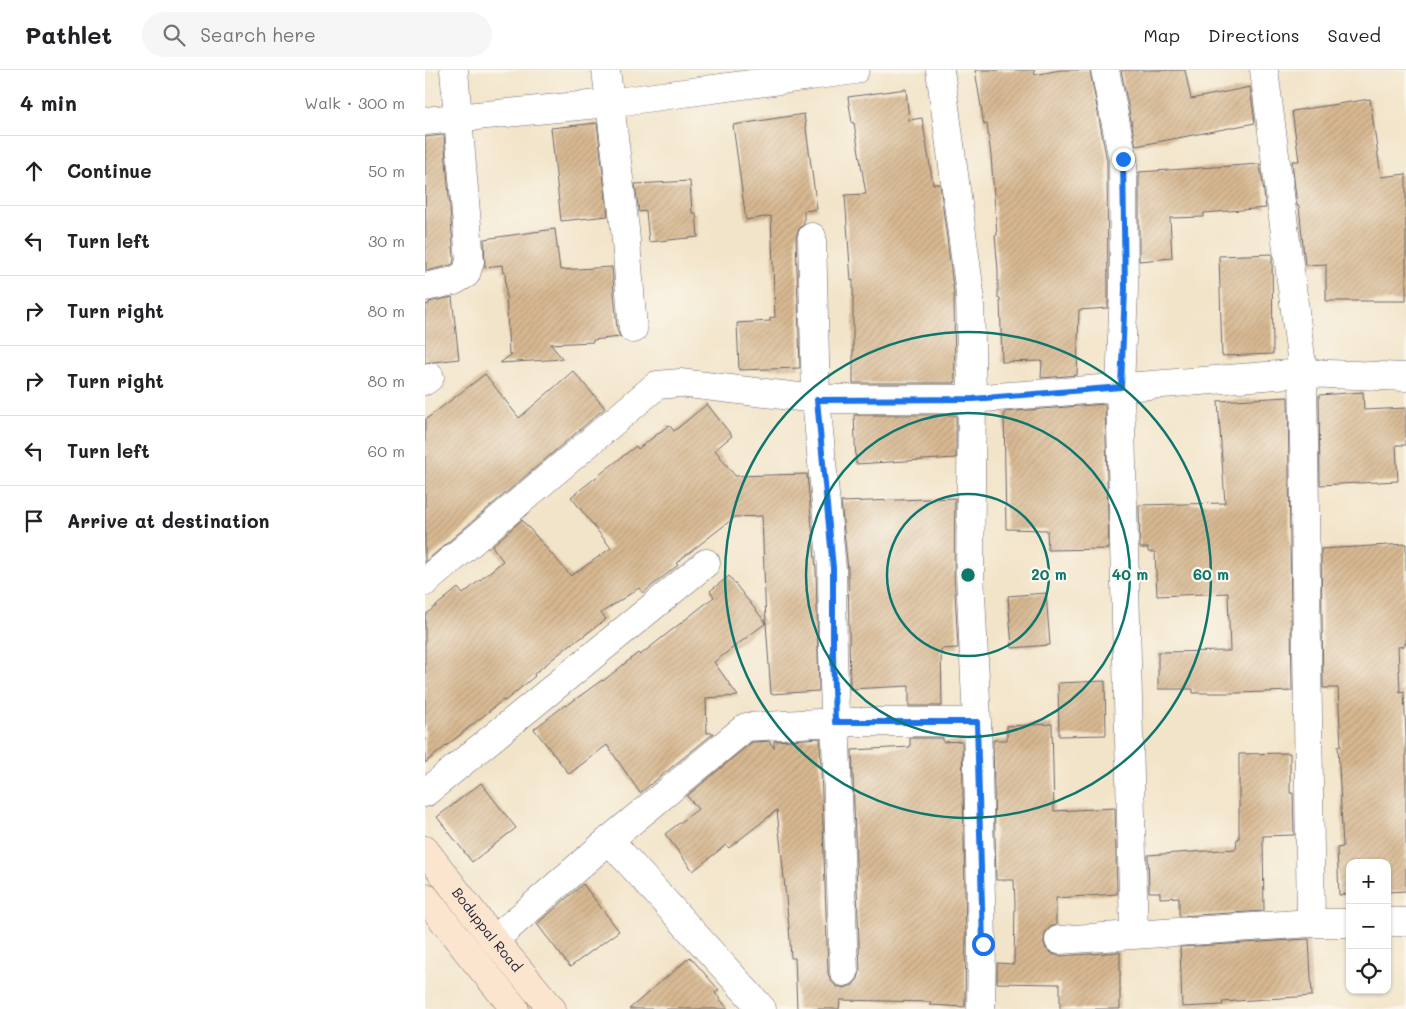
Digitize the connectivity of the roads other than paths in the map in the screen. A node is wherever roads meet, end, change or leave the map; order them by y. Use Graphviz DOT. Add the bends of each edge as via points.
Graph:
graph roads {
  1 [pos="454,70"];
  2 [pos="606,70"];
  3 [pos="855,70"];
  4 [pos="940,70"];
  5 [pos="1105,70"];
  6 [pos="1264,70"];
  7 [pos="609,103"];
  8 [pos="459,117"];
  9 [pos="425,120"];
  10 [pos="813,237"];
  11 [pos="425,287"];
  12 [pos="633,328"];
  13 [pos="1303,372"];
  14 [pos="1406,378"];
  15 [pos="1121,387"];
  16 [pos="973,399"];
  17 [pos="817,400"];
  18 [pos="706,563"];
  19 [pos="425,582"];
  20 [pos="835,722"];
  21 [pos="977,722"];
  22 [pos="425,793"];
  23 [pos="609,840"];
  24 [pos="425,850"];
  25 [pos="425,897"];
  26 [pos="1391,922"];
  27 [pos="1406,922"];
  28 [pos="1311,923"];
  29 [pos="1346,923"];
  30 [pos="1134,934"];
  31 [pos="494,940"];
  32 [pos="1059,940"];
  33 [pos="844,972"];
  34 [pos="515,1009"];
  35 [pos="552,1009"];
  36 [pos="762,1009"];
  37 [pos="981,1009"];
  1 -- 8 [label="street"];
  2 -- 7 [label="street"];
  3 -- 7 [label="street"];
  4 -- 16 [label="street" via="970,292"];
  5 -- 15 [label="street" via="1123,159 1125,289"];
  6 -- 13 [label="street"];
  7 -- 8 [label="street"];
  7 -- 12 [label="street" via="625,229"];
  8 -- 9 [label="street"];
  8 -- 11 [label="street" via="470,261 466,274 454,282"];
  10 -- 17 [label="street"];
  13 -- 14 [label="street"];
  13 -- 15 [label="street"];
  13 -- 28 [label="street"];
  15 -- 16 [label="street"];
  15 -- 30 [label="street"];
  16 -- 17 [label="street"];
  16 -- 21 [label="street" via="970,573"];
  17 -- 19 [label="street" via="680,383 657,385"];
  17 -- 20 [label="street" via="833,568"];
  18 -- 22 [label="street"];
  20 -- 21 [label="street"];
  20 -- 23 [label="street" via="746,727"];
  20 -- 33 [label="street"];
  21 -- 37 [label="street" via="983,944"];
  23 -- 31 [label="street"];
  23 -- 36 [label="street"];
  24 -- 31 [label="street, Boduppal Road"];
  25 -- 34 [label="street, Boduppal Road"];
  26 -- 27 [label="street"];
  28 -- 29 [label="street"];
  28 -- 30 [label="street"];
  30 -- 32 [label="street"];
  31 -- 35 [label="street, Boduppal Road"];
}
